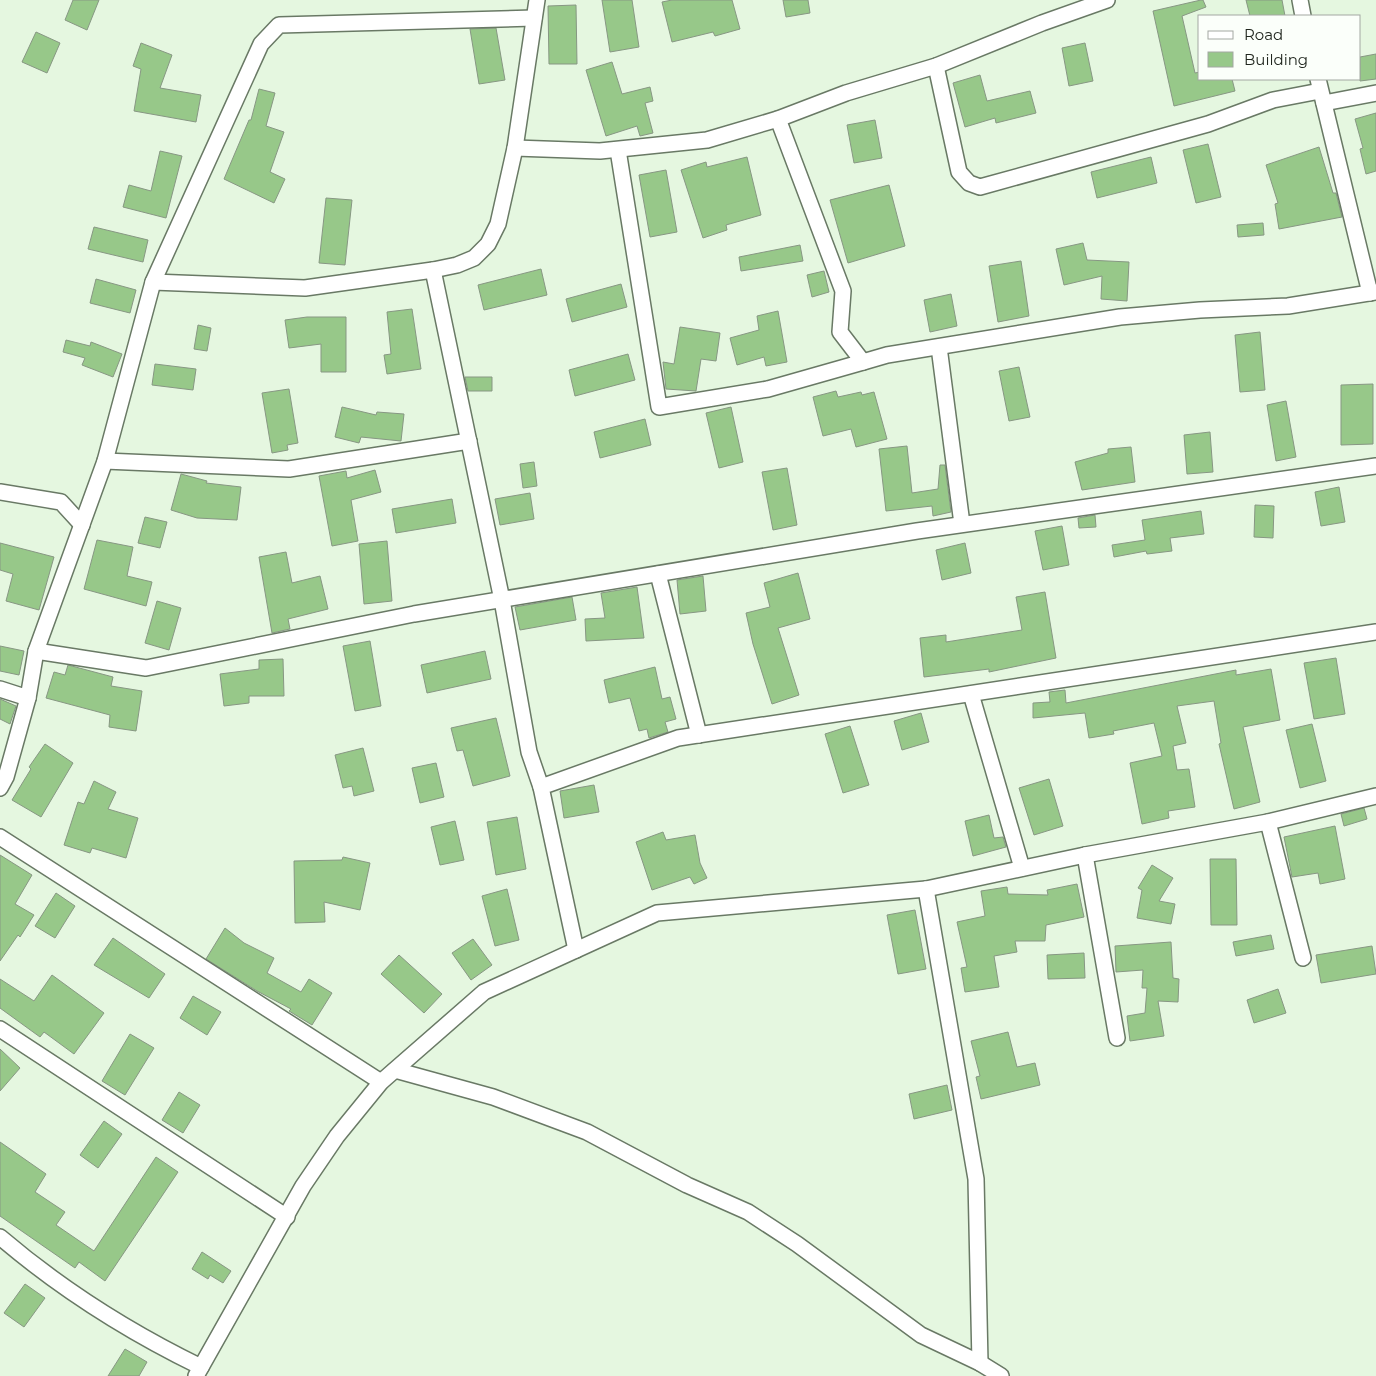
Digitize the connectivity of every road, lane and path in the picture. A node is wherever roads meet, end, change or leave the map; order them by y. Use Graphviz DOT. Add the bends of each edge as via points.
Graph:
graph roads {
  1 [pos="537,0"];
  2 [pos="1107,0"];
  3 [pos="1300,0"];
  4 [pos="1303,15"];
  5 [pos="534,18"];
  6 [pos="936,66"];
  7 [pos="1321,91"];
  8 [pos="1376,93"];
  9 [pos="778,119"];
  10 [pos="515,148"];
  11 [pos="618,150"];
  12 [pos="433,270"];
  13 [pos="153,282"];
  14 [pos="1373,292"];
  15 [pos="939,347"];
  16 [pos="863,362"];
  17 [pos="469,441"];
  18 [pos="105,462"];
  19 [pos="1376,466"];
  20 [pos="0,492"];
  21 [pos="962,524"];
  22 [pos="82,526"];
  23 [pos="658,574"];
  24 [pos="502,600"];
  25 [pos="1376,632"];
  26 [pos="36,651"];
  27 [pos="0,689"];
  28 [pos="971,694"];
  29 [pos="28,698"];
  30 [pos="699,735"];
  31 [pos="541,787"];
  32 [pos="0,788"];
  33 [pos="1376,796"];
  34 [pos="1268,822"];
  35 [pos="0,837"];
  36 [pos="1086,855"];
  37 [pos="1022,868"];
  38 [pos="926,890"];
  39 [pos="576,950"];
  40 [pos="1303,958"];
  41 [pos="0,1029"];
  42 [pos="1117,1038"];
  43 [pos="395,1070"];
  44 [pos="381,1082"];
  45 [pos="287,1217"];
  46 [pos="0,1237"];
  47 [pos="980,1362"];
  48 [pos="199,1372"];
  49 [pos="1001,1376"];
  1 -- 5 [label="street"];
  2 -- 6 [label="street"];
  3 -- 4 [label="street"];
  5 -- 10 [label="street"];
  5 -- 13 [label="street" via="279,25 261,44"];
  6 -- 7 [label="street" via="959,172 969,183 980,188 1208,124 1273,100"];
  6 -- 9 [label="street" via="846,92"];
  7 -- 8 [label="street"];
  7 -- 14 [label="street"];
  9 -- 11 [label="street" via="707,140"];
  9 -- 16 [label="street" via="844,290 840,332"];
  10 -- 11 [label="street"];
  10 -- 12 [label="street" via="498,224 488,244 474,258"];
  11 -- 16 [label="street" via="659,407 768,389"];
  12 -- 13 [label="street" via="287,289"];
  12 -- 17 [label="street"];
  13 -- 18 [label="street"];
  14 -- 15 [label="street" via="1288,306 1120,317"];
  15 -- 16 [label="street"];
  15 -- 21 [label="street"];
  17 -- 18 [label="street" via="288,469"];
  17 -- 24 [label="street"];
  18 -- 22 [label="street"];
  19 -- 21 [label="street"];
  20 -- 22 [label="street" via="61,502"];
  21 -- 23 [label="street"];
  22 -- 26 [label="street"];
  23 -- 24 [label="street"];
  23 -- 30 [label="street"];
  24 -- 26 [label="street" via="414,614 146,668"];
  24 -- 31 [label="street" via="528,752"];
  25 -- 28 [label="street"];
  26 -- 29 [label="street"];
  27 -- 29 [label="street"];
  28 -- 30 [label="street"];
  28 -- 37 [label="street"];
  29 -- 32 [label="street"];
  30 -- 31 [label="street" via="678,738"];
  31 -- 39 [label="street"];
  33 -- 34 [label="street"];
  34 -- 36 [label="street"];
  34 -- 40 [label="street"];
  35 -- 44 [label="street"];
  36 -- 37 [label="street"];
  36 -- 42 [label="street"];
  37 -- 38 [label="street"];
  38 -- 39 [label="street" via="657,913"];
  38 -- 47 [label="street" via="976,1179"];
  39 -- 43 [label="street" via="484,992"];
  41 -- 45 [label="street"];
  43 -- 44 [label="street"];
  43 -- 47 [label="street" via="493,1097 587,1132 687,1185 748,1212 921,1335"];
  44 -- 45 [label="street" via="337,1136 303,1186"];
  45 -- 48 [label="street"];
  46 -- 48 [label="street" via="40,1270"];
  47 -- 49 [label="street"];
}
